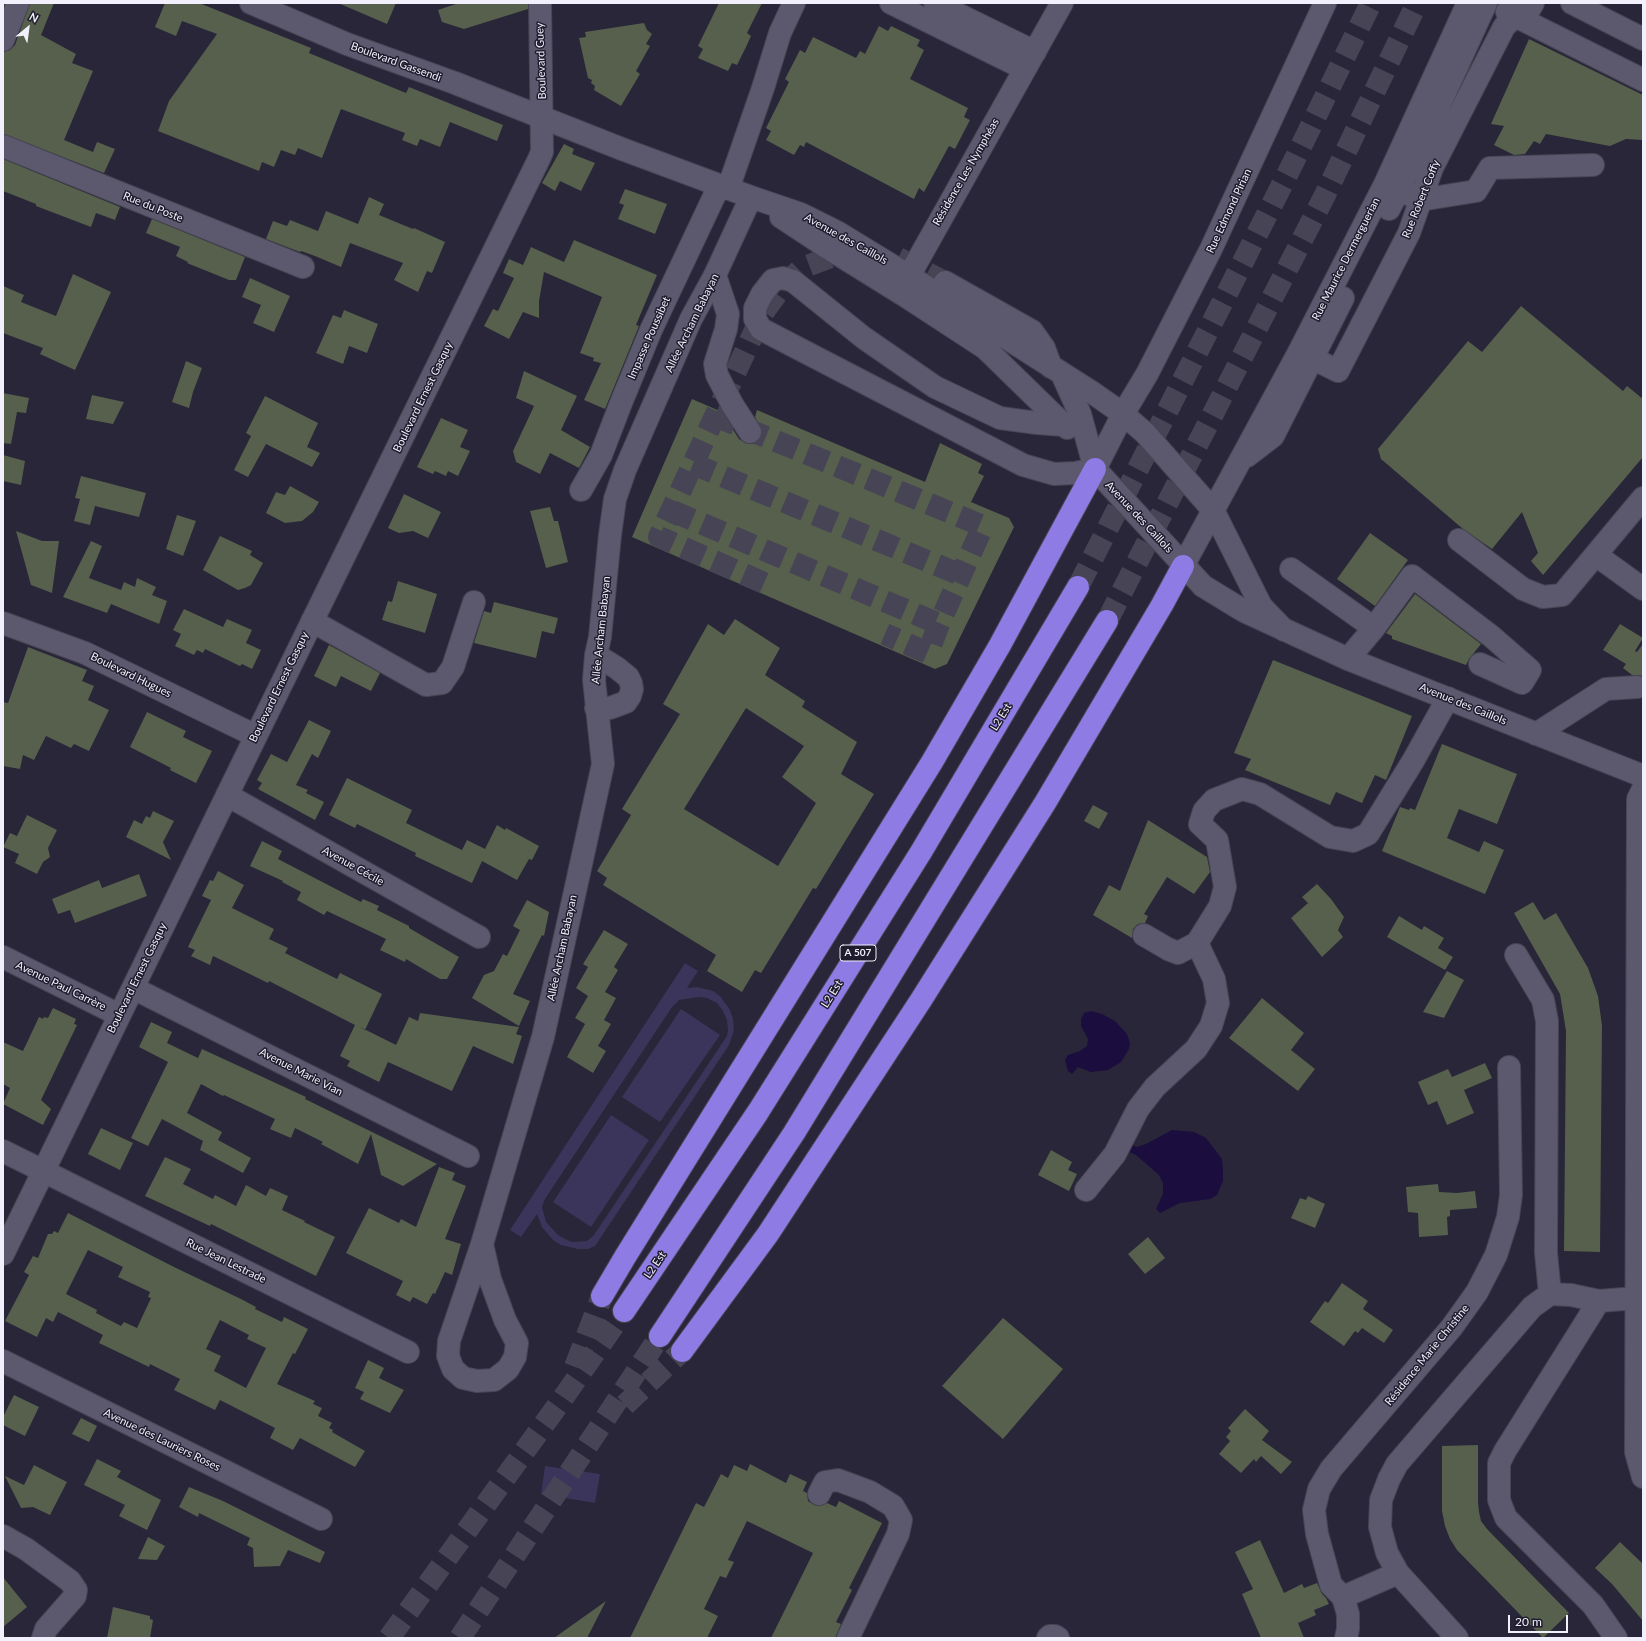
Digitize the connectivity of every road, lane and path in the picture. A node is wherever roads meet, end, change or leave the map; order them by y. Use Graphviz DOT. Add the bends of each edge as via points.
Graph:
graph roads {
  1 [pos="18,3"];
  2 [pos="251,3"];
  3 [pos="794,3"];
  4 [pos="891,3"];
  5 [pos="935,3"];
  6 [pos="1062,3"];
  7 [pos="1312,3"];
  8 [pos="1325,3"];
  9 [pos="1468,3"];
  10 [pos="1486,3"];
  11 [pos="1490,3"];
  12 [pos="1532,3"];
  13 [pos="1572,3"];
  14 [pos="537,6"];
  15 [pos="1515,16"];
  16 [pos="1643,39"];
  17 [pos="3,40"];
  18 [pos="1030,61"];
  19 [pos="1643,80"];
  20 [pos="542,118"];
  21 [pos="3,146"];
  22 [pos="1593,165"];
  23 [pos="724,187"];
  24 [pos="1392,187"];
  25 [pos="752,197"];
  26 [pos="1420,200"];
  27 [pos="303,267"];
  28 [pos="715,275"];
  29 [pos="909,276"];
  30 [pos="945,282"];
  31 [pos="1306,355"];
  32 [pos="1151,367"];
  33 [pos="1056,370"];
  34 [pos="1123,414"];
  35 [pos="1063,425"];
  36 [pos="750,432"];
  37 [pos="1094,469"];
  38 [pos="581,490"];
  39 [pos="1643,498"];
  40 [pos="1213,510"];
  41 [pos="1459,540"];
  42 [pos="1596,555"];
  43 [pos="1183,566"];
  44 [pos="1291,569"];
  45 [pos="1078,586"];
  46 [pos="1643,589"];
  47 [pos="474,602"];
  48 [pos="312,621"];
  49 [pos="1107,621"];
  50 [pos="3,623"];
  51 [pos="1374,628"];
  52 [pos="1284,630"];
  53 [pos="596,656"];
  54 [pos="1348,659"];
  55 [pos="1480,664"];
  56 [pos="1637,687"];
  57 [pos="1448,698"];
  58 [pos="596,708"];
  59 [pos="1536,734"];
  60 [pos="256,736"];
  61 [pos="1643,776"];
  62 [pos="1643,789"];
  63 [pos="227,795"];
  64 [pos="1144,935"];
  65 [pos="479,937"];
  66 [pos="1197,943"];
  67 [pos="1516,955"];
  68 [pos="3,957"];
  69 [pos="133,988"];
  70 [pos="119,1015"];
  71 [pos="1509,1067"];
  72 [pos="3,1151"];
  73 [pos="468,1156"];
  74 [pos="44,1170"];
  75 [pos="1086,1190"];
  76 [pos="482,1244"];
  77 [pos="3,1254"];
  78 [pos="1550,1294"];
  79 [pos="602,1296"];
  80 [pos="1636,1298"];
  81 [pos="1598,1301"];
  82 [pos="624,1311"];
  83 [pos="660,1336"];
  84 [pos="682,1351"];
  85 [pos="408,1352"];
  86 [pos="3,1361"];
  87 [pos="1643,1477"];
  88 [pos="819,1494"];
  89 [pos="321,1519"];
  90 [pos="3,1536"];
  91 [pos="1398,1573"];
  92 [pos="1343,1597"];
  93 [pos="43,1638"];
  94 [pos="848,1638"];
  95 [pos="1048,1638"];
  96 [pos="1058,1638"];
  97 [pos="1346,1638"];
  98 [pos="1457,1638"];
  99 [pos="1616,1638"];
  1 -- 17 [label="street"];
  2 -- 20 [label="street, Boulevard Gassendi" via="347,44"];
  3 -- 23 [label="street" via="780,33 763,88"];
  4 -- 18 [label="street"];
  5 -- 18 [label="street"];
  6 -- 18 [label="street, Résidence Les Nymphéas"];
  7 -- 32 [label="street" via="1152,339"];
  8 -- 32 [label="street, Rue Edmond Pirian" via="1211,250"];
  9 -- 24 [label="street, Rue Maurice Dermerguerian"];
  10 -- 24 [label="street" via="1417,154"];
  11 -- 15 [label="street"];
  12 -- 15 [label="street, Rue Robert Coffy" via="1529,10"];
  13 -- 16 [label="street"];
  14 -- 20 [label="street, Boulevard Guey"];
  15 -- 19 [label="street"];
  15 -- 26 [label="street, Rue Robert Coffy" via="1504,27 1432,168"];
  18 -- 29 [label="street, Résidence Les Nymphéas"];
  20 -- 23 [label="street, Avenue des Caillols"];
  20 -- 48 [label="street, Boulevard Ernest Gasquy" via="542,152 536,167"];
  21 -- 27 [label="street, Rue du Poste"];
  22 -- 26 [label="street" via="1490,168 1476,191"];
  23 -- 25 [label="street, Avenue des Caillols"];
  23 -- 38 [label="street, Impasse Poussibet" via="651,330 601,455"];
  24 -- 26 [label="street"];
  24 -- 31 [label="street, Rue Maurice Dermerguerian"];
  25 -- 28 [label="street, Allée Archam Babayan"];
  25 -- 29 [label="street, Avenue des Caillols" via="801,214 832,229"];
  25 -- 35 [label="street" via="985,348"];
  26 -- 31 [label="street, Rue Robert Coffy" via="1409,233 1338,371"];
  28 -- 36 [label="street" via="728,314 715,364 717,375"];
  28 -- 53 [label="street, Allée Archam Babayan" via="688,326 625,470 616,499 610,535"];
  29 -- 33 [label="street, Avenue des Caillols"];
  30 -- 33 [label="street" via="1032,331"];
  31 -- 40 [label="street, Rue Maurice Dermerguerian"];
  32 -- 34 [label="street, Rue Edmond Pirian"];
  33 -- 34 [label="street, Avenue des Caillols"];
  33 -- 37 [label="street, Avenue des Caillols" via="1080,414"];
  34 -- 37 [label="street"];
  34 -- 40 [label="street, Avenue des Caillols" via="1145,433"];
  35 -- 37 [label="street"];
  35 -- 37 [label="street" via="1000,418 935,386 864,338 793,281 783,278 773,280 755,308 755,319 761,329 1023,465 1054,474"];
  37 -- 43 [label="street, Avenue des Caillols"];
  37 -- 79 [label="highway" via="1000,645 932,762"];
  39 -- 42 [label="street"];
  40 -- 43 [label="street, Avenue des Caillols"];
  40 -- 52 [label="street, Avenue des Caillols" via="1261,606"];
  41 -- 42 [label="street" via="1523,589 1543,598 1562,595"];
  42 -- 46 [label="street"];
  43 -- 52 [label="street, Avenue des Caillols" via="1203,586 1244,611"];
  43 -- 84 [label="highway" via="1045,803 921,1000 768,1234"];
  44 -- 51 [label="street"];
  45 -- 82 [label="highway, L2 Est / A 507" via="917,858 758,1112"];
  47 -- 48 [label="street" via="454,667 442,683 426,685"];
  48 -- 60 [label="street, Boulevard Ernest Gasquy"];
  49 -- 83 [label="highway" via="798,1126"];
  50 -- 60 [label="street, Boulevard Hugues" via="85,653"];
  51 -- 54 [label="street"];
  51 -- 55 [label="street" via="1412,576 1491,636 1530,670 1522,683"];
  52 -- 54 [label="street, Avenue des Caillols"];
  53 -- 58 [label="street, Allée Archam Babayan"];
  53 -- 58 [label="street" via="628,677 632,689 626,702 610,708"];
  54 -- 57 [label="street, Avenue des Caillols"];
  56 -- 59 [label="street" via="1606,689"];
  57 -- 59 [label="street, Avenue des Caillols"];
  57 -- 66 [label="street" via="1368,834 1353,841 1330,837 1260,794 1242,789 1214,800 1204,811 1200,824 1217,840 1225,887 1220,906"];
  58 -- 76 [label="street, Allée Archam Babayan" via="603,764 543,1037"];
  59 -- 61 [label="street, Avenue des Caillols"];
  60 -- 63 [label="street, Boulevard Ernest Gasquy"];
  62 -- 80 [label="street" via="1638,799"];
  63 -- 65 [label="street, Avenue Cécile"];
  63 -- 69 [label="street, Boulevard Ernest Gasquy"];
  64 -- 66 [label="street" via="1168,950 1178,953"];
  66 -- 75 [label="street" via="1214,979 1218,1003 1211,1026 1196,1049 1155,1086 1138,1109 1115,1154"];
  67 -- 78 [label="street" via="1543,1000 1548,1021 1546,1253"];
  68 -- 70 [label="street, Avenue Paul Carrère"];
  69 -- 70 [label="street, Boulevard Ernest Gasquy"];
  69 -- 73 [label="street, Avenue Marie Vian"];
  70 -- 74 [label="street, Boulevard Ernest Gasquy"];
  71 -- 92 [label="street, Résidence Marie Christine" via="1511,1195 1508,1217 1496,1255 1477,1292 1452,1327 1331,1469 1319,1489 1314,1510 1318,1534 1331,1585"];
  72 -- 74 [label="street, Rue Jean Lestrade"];
  74 -- 77 [label="street, Boulevard Ernest Gasquy"];
  74 -- 85 [label="street, Rue Jean Lestrade"];
  76 -- 76 [label="street, Allée Archam Babayan" via="449,1341 448,1356 453,1369 463,1378 477,1381 494,1380 508,1369 515,1357 517,1343 505,1320 490,1279"];
  78 -- 81 [label="street" via="1571,1295"];
  78 -- 91 [label="street" via="1532,1307 1398,1464 1389,1479 1381,1500 1380,1527 1387,1553"];
  80 -- 81 [label="street"];
  80 -- 87 [label="street" via="1636,1452"];
  81 -- 99 [label="street" via="1499,1463 1499,1500 1506,1518 1593,1605"];
  86 -- 89 [label="street, Avenue des Lauriers Roses"];
  88 -- 94 [label="street" via="825,1482 838,1480 870,1492 893,1506 901,1520 898,1534"];
  90 -- 93 [label="street" via="26,1549 70,1581 76,1590 75,1596 46,1629"];
  91 -- 92 [label="street"];
  91 -- 98 [label="street"];
  92 -- 97 [label="street, Résidence Marie Christine" via="1348,1614"];
  95 -- 96 [label="street"];
}
